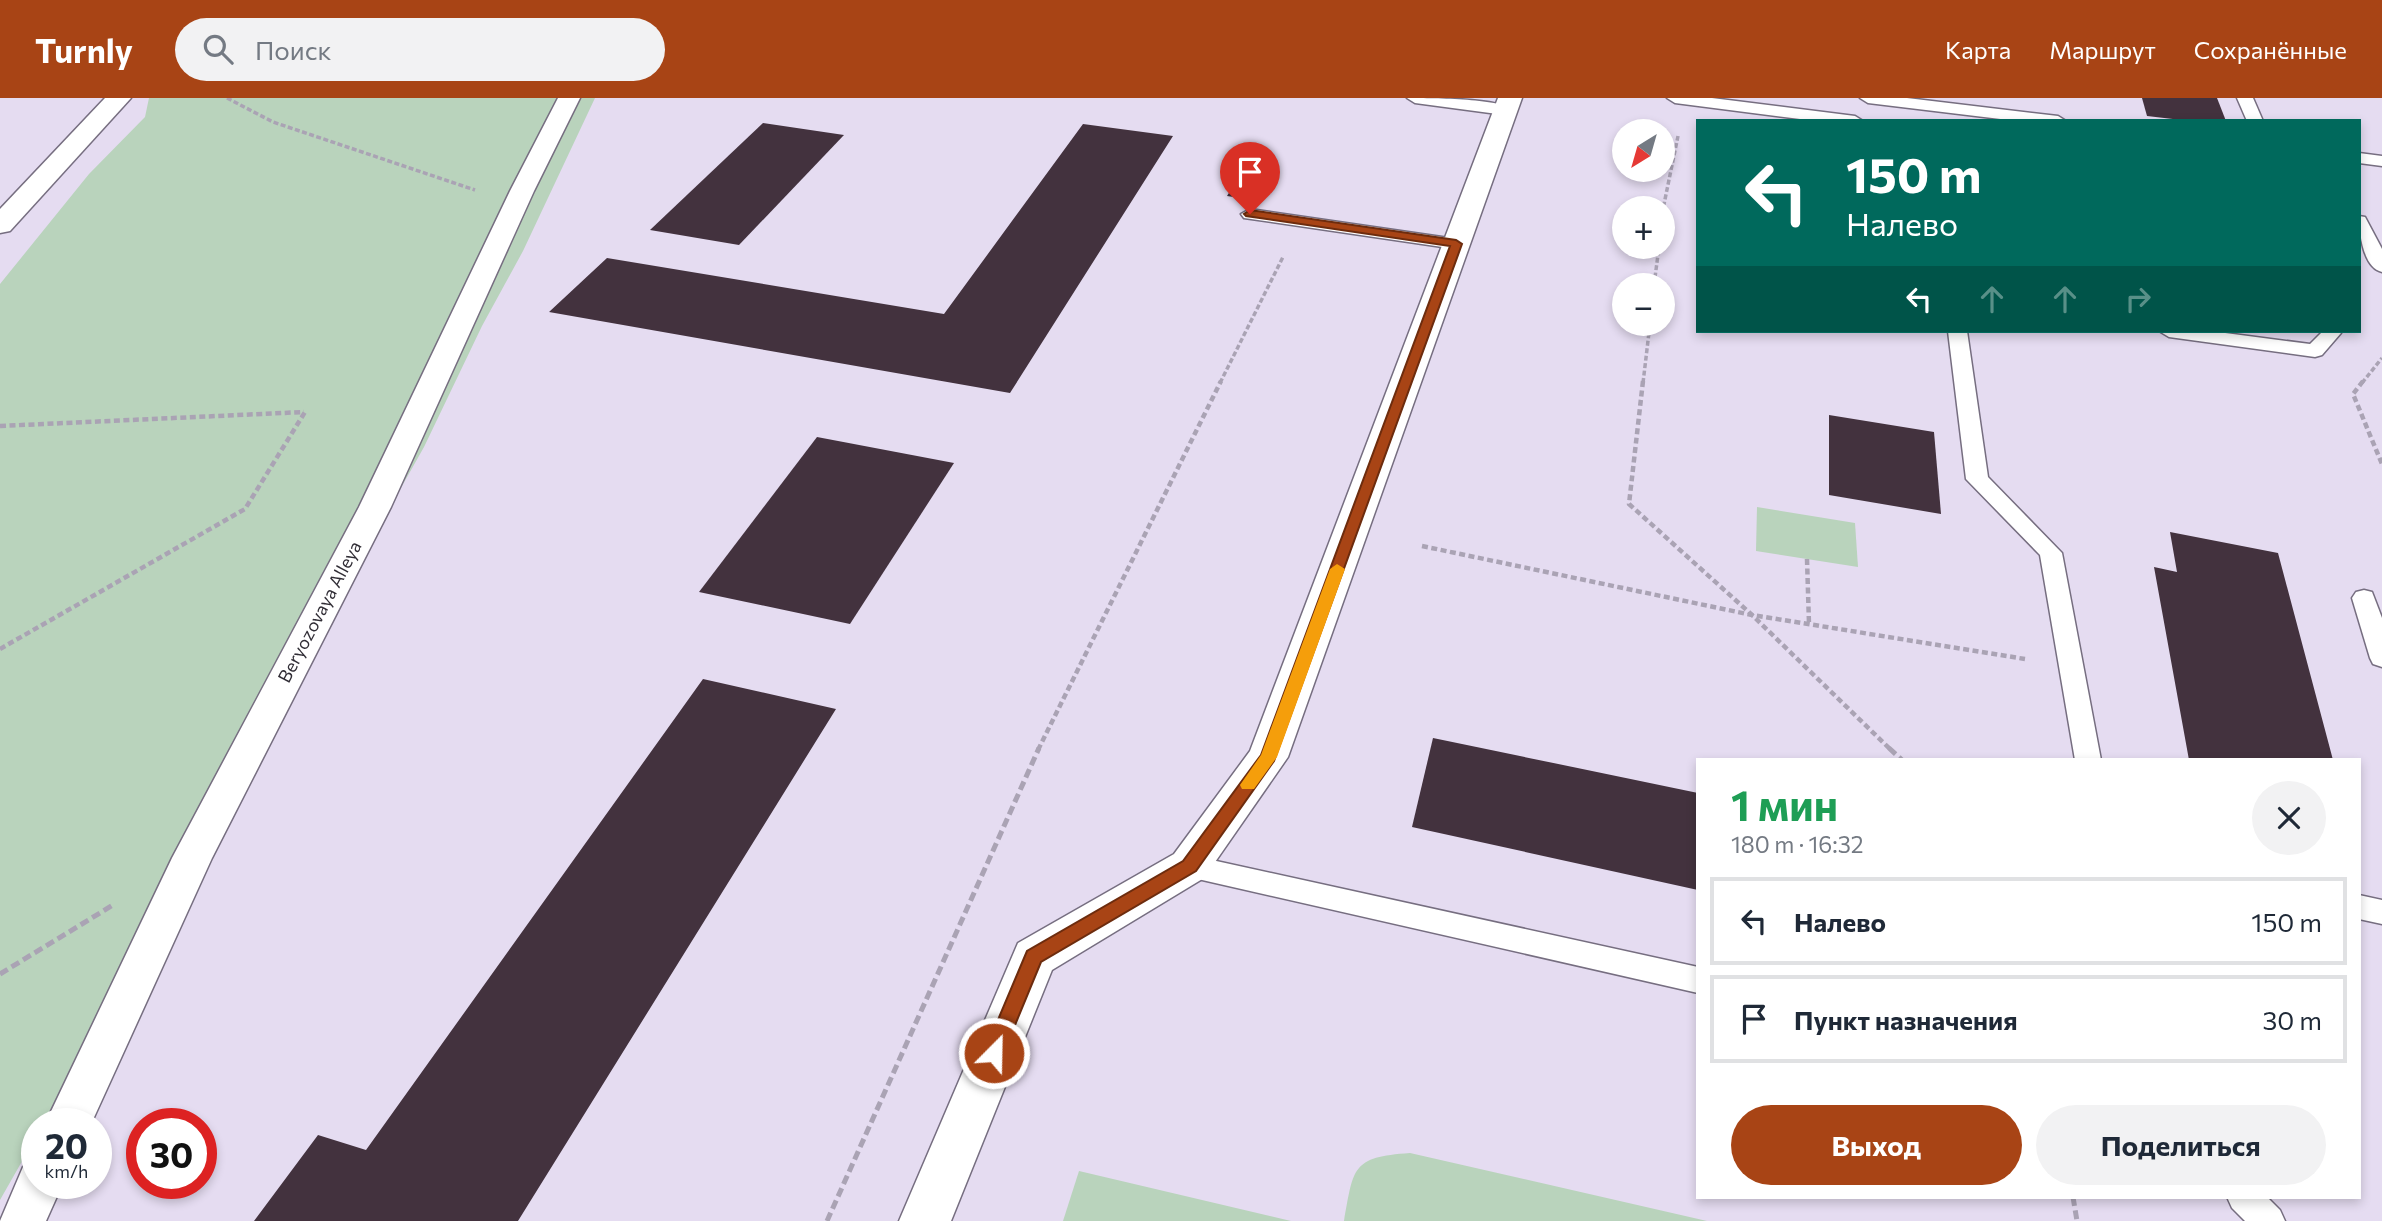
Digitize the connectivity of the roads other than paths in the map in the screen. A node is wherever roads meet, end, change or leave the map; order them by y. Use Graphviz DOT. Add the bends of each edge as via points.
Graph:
graph roads {
  1 [pos="119,98"];
  2 [pos="569,98"];
  3 [pos="1415,98"];
  4 [pos="1868,98"];
  5 [pos="2245,98"];
  6 [pos="1681,99"];
  7 [pos="1507,104"];
  8 [pos="1775,116"];
  9 [pos="1823,119"];
  10 [pos="2041,119"];
  11 [pos="2254,119"];
  12 [pos="2361,158"];
  13 [pos="2382,160"];
  14 [pos="1250,214"];
  15 [pos="0,225"];
  16 [pos="2361,225"];
  17 [pos="1456,244"];
  18 [pos="2382,267"];
  19 [pos="1957,333"];
  20 [pos="2184,333"];
  21 [pos="2331,333"];
  22 [pos="2364,598"];
  23 [pos="2382,658"];
  24 [pos="2088,758"];
  25 [pos="1189,866"];
  26 [pos="2361,907"];
  27 [pos="2382,912"];
  28 [pos="1696,979"];
  29 [pos="75,1108"];
  30 [pos="32,1199"];
  31 [pos="2246,1199"];
  32 [pos="22,1221"];
  33 [pos="925,1221"];
  34 [pos="2267,1221"];
  1 -- 15 [label="street"];
  2 -- 29 [label="street, Beryozovaya Alleya" via="375,507 192,858"];
  3 -- 7 [label="lane"];
  4 -- 10 [label="lane"];
  5 -- 11 [label="lane"];
  6 -- 8 [label="lane"];
  7 -- 17 [label="street"];
  8 -- 9 [label="lane"];
  12 -- 13 [label="lane"];
  14 -- 17 [label="lane"];
  16 -- 18 [label="lane"];
  17 -- 25 [label="street" via="1268,757"];
  19 -- 24 [label="lane" via="1977,479 2051,553"];
  20 -- 21 [label="lane" via="2315,351"];
  22 -- 23 [label="lane"];
  25 -- 28 [label="lane"];
  25 -- 33 [label="street" via="1034,957"];
  26 -- 27 [label="lane"];
  30 -- 32 [label="street"];
  31 -- 34 [label="lane"];
}
